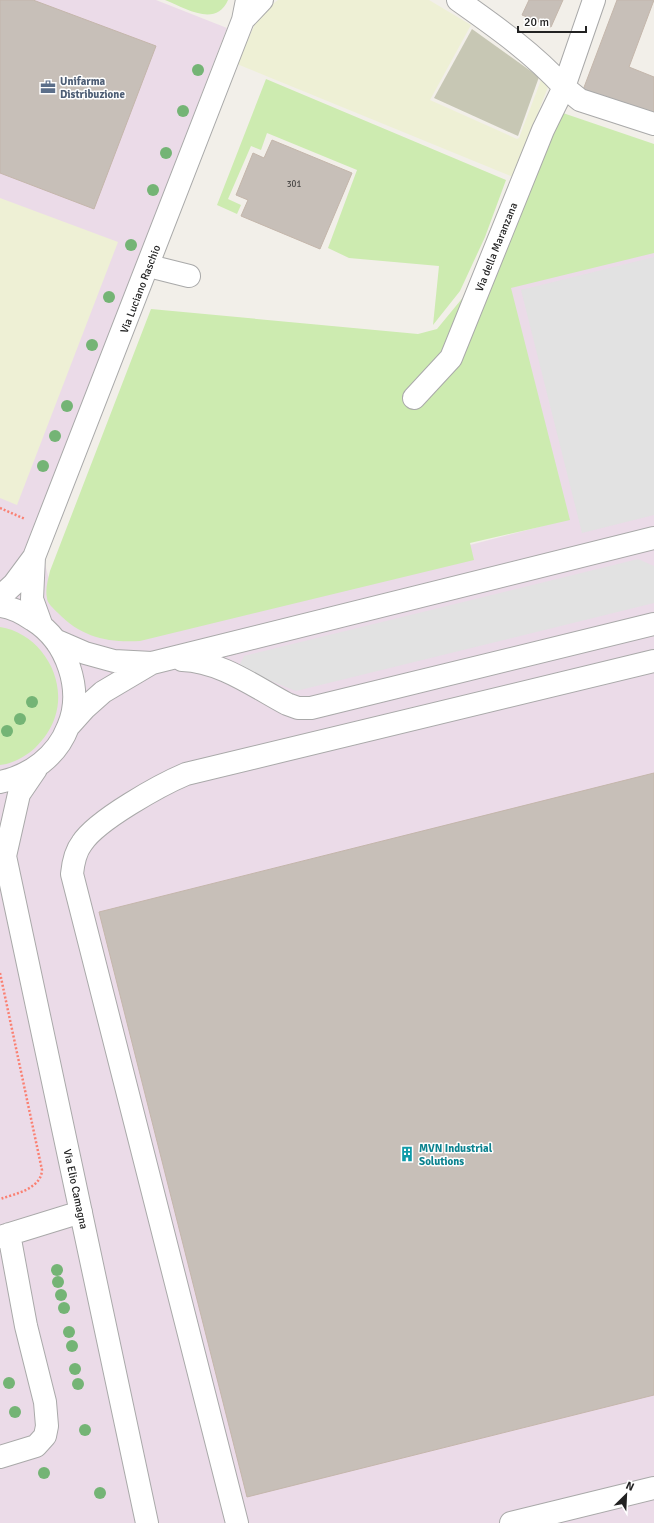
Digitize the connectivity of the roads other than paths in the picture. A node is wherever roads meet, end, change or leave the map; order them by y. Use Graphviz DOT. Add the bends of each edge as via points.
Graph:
graph roads {
  1 [pos="262,0"];
  2 [pos="458,0"];
  3 [pos="594,0"];
  4 [pos="245,10"];
  5 [pos="564,87"];
  6 [pos="654,124"];
  7 [pos="149,266"];
  8 [pos="189,276"];
  9 [pos="414,398"];
  10 [pos="654,538"];
  11 [pos="34,557"];
  12 [pos="0,597"];
  13 [pos="0,606"];
  14 [pos="654,624"];
  15 [pos="48,632"];
  16 [pos="160,661"];
  17 [pos="654,661"];
  18 [pos="68,727"];
  19 [pos="36,769"];
  20 [pos="0,782"];
  21 [pos="2,851"];
  22 [pos="81,1212"];
  23 [pos="4,1235"];
  24 [pos="0,1457"];
  25 [pos="654,1488"];
  26 [pos="147,1523"];
  27 [pos="237,1523"];
  28 [pos="511,1523"];
  1 -- 4 [label="street"];
  2 -- 5 [label="street" via="513,39 543,64"];
  3 -- 5 [label="street, Via della Maranzana"];
  4 -- 7 [label="street, Via Luciano Raschio"];
  5 -- 6 [label="street" via="580,100"];
  5 -- 9 [label="street, Via della Maranzana" via="543,130 451,358"];
  7 -- 8 [label="street"];
  7 -- 11 [label="street, Via Luciano Raschio"];
  10 -- 16 [label="street"];
  11 -- 12 [label="street, Via Luciano Raschio" via="14,584"];
  11 -- 15 [label="street, Via Luciano Raschio" via="32,599"];
  13 -- 15 [label="street, Via Luciano Raschio" via="23,613"];
  14 -- 16 [label="street" via="311,708 298,708 287,704 209,664 191,660"];
  15 -- 16 [label="street" via="85,653 114,661"];
  15 -- 18 [label="street, Via Luciano Raschio" via="66,658 73,683 73,710"];
  16 -- 18 [label="street" via="103,692"];
  17 -- 27 [label="street" via="186,774 165,783 92,830 80,844 72,874"];
  18 -- 19 [label="street, Via Luciano Raschio" via="48,757"];
  19 -- 20 [label="street, Via Luciano Raschio"];
  19 -- 21 [label="street, Via Elio Camagna" via="18,794"];
  21 -- 22 [label="street, Via Elio Camagna"];
  22 -- 23 [label="street"];
  22 -- 26 [label="street, Via Elio Camagna"];
  23 -- 24 [label="street" via="45,1402 48,1426 45,1436 36,1446"];
  25 -- 28 [label="street"];
}
